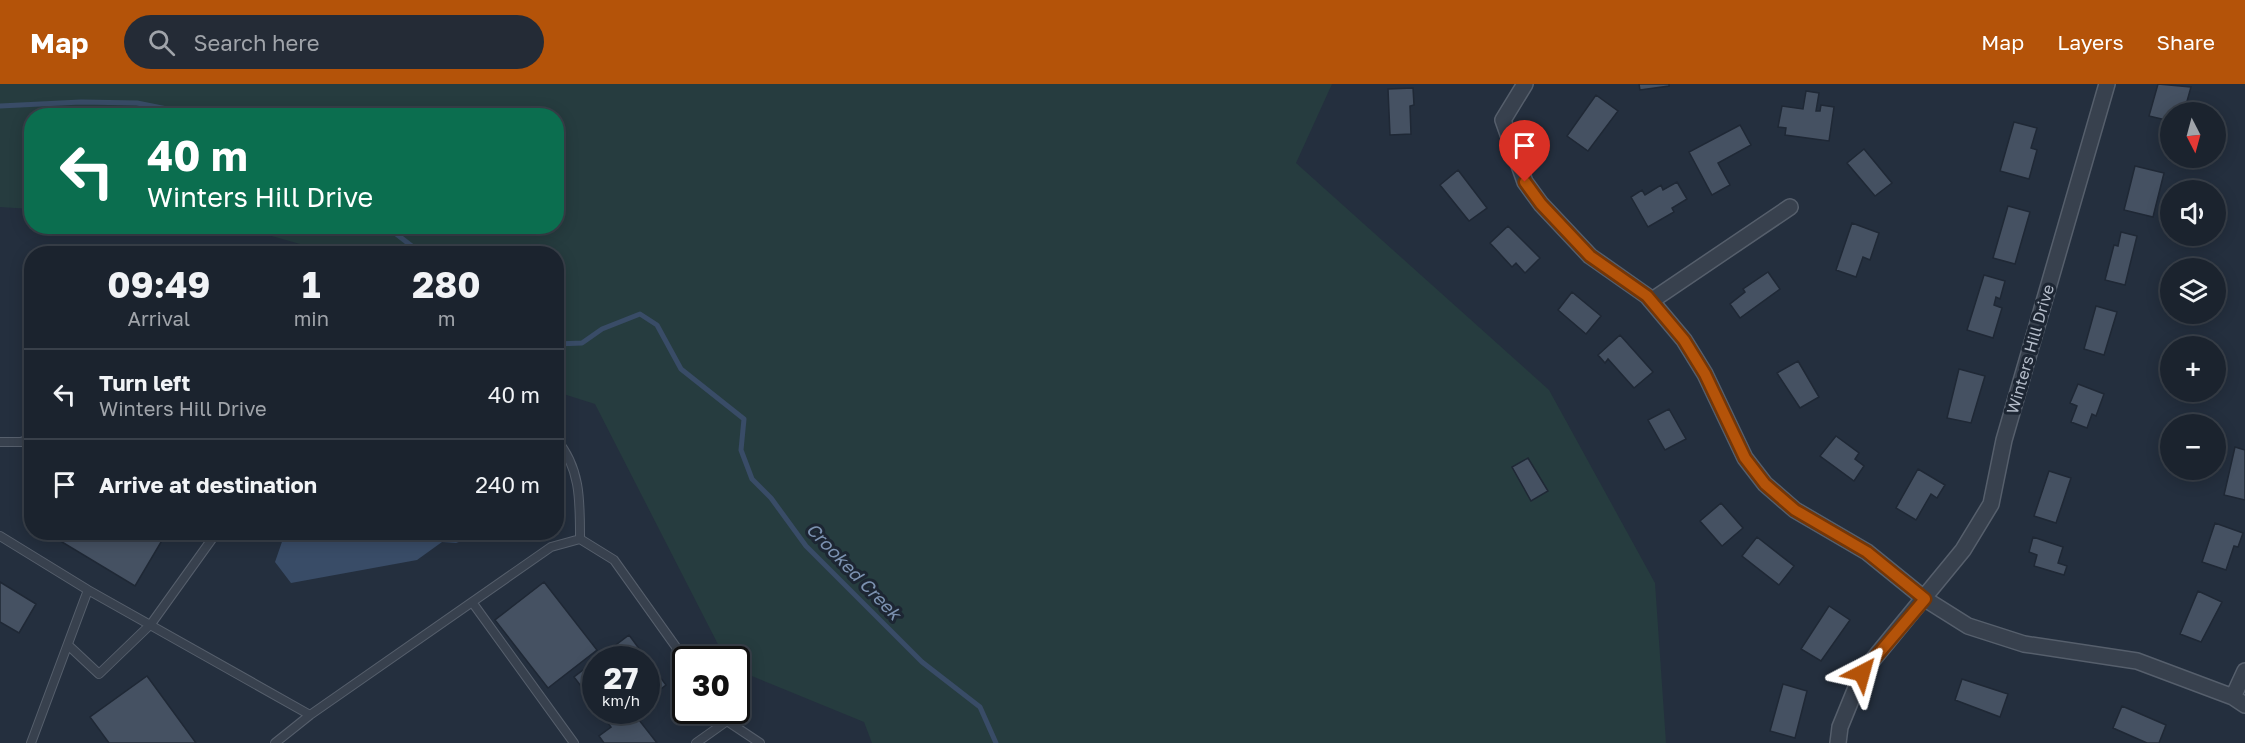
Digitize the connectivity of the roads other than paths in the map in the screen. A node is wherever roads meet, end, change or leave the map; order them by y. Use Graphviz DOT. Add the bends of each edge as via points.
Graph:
graph roads {
  1 [pos="1525,84"];
  2 [pos="2107,84"];
  3 [pos="1790,207"];
  4 [pos="1651,301"];
  5 [pos="24,441"];
  6 [pos="0,442"];
  7 [pos="564,449"];
  8 [pos="0,536"];
  9 [pos="580,539"];
  10 [pos="211,540"];
  11 [pos="88,590"];
  12 [pos="1925,599"];
  13 [pos="472,602"];
  14 [pos="152,624"];
  15 [pos="68,645"];
  16 [pos="675,646"];
  17 [pos="2245,671"];
  18 [pos="2239,701"];
  19 [pos="310,715"];
  20 [pos="722,724"];
  21 [pos="733,724"];
  22 [pos="31,743"];
  23 [pos="275,743"];
  24 [pos="574,743"];
  25 [pos="696,743"];
  26 [pos="759,743"];
  27 [pos="1838,743"];
  1 -- 4 [label="street" via="1503,120 1525,182 1590,256"];
  2 -- 12 [label="street, Winters Hill Drive" via="2004,440 1991,504 1963,550"];
  3 -- 4 [label="street"];
  4 -- 12 [label="street" via="1684,340 1705,374 1745,458 1765,484 1795,510 1867,552"];
  5 -- 6 [label="lane"];
  7 -- 9 [label="lane" via="573,461"];
  8 -- 11 [label="lane"];
  9 -- 13 [label="lane" via="551,547"];
  9 -- 16 [label="lane" via="614,560"];
  10 -- 14 [label="lane"];
  11 -- 14 [label="lane"];
  11 -- 15 [label="lane"];
  12 -- 18 [label="street" via="1968,626 2024,644 2137,661"];
  12 -- 27 [label="street, Winters Hill Drive" via="1862,673 1840,727"];
  13 -- 19 [label="lane"];
  13 -- 24 [label="lane"];
  14 -- 15 [label="lane" via="99,674"];
  14 -- 19 [label="lane"];
  15 -- 22 [label="lane"];
  17 -- 18 [label="street"];
  19 -- 23 [label="lane"];
  20 -- 25 [label="lane"];
  21 -- 26 [label="lane"];
}
